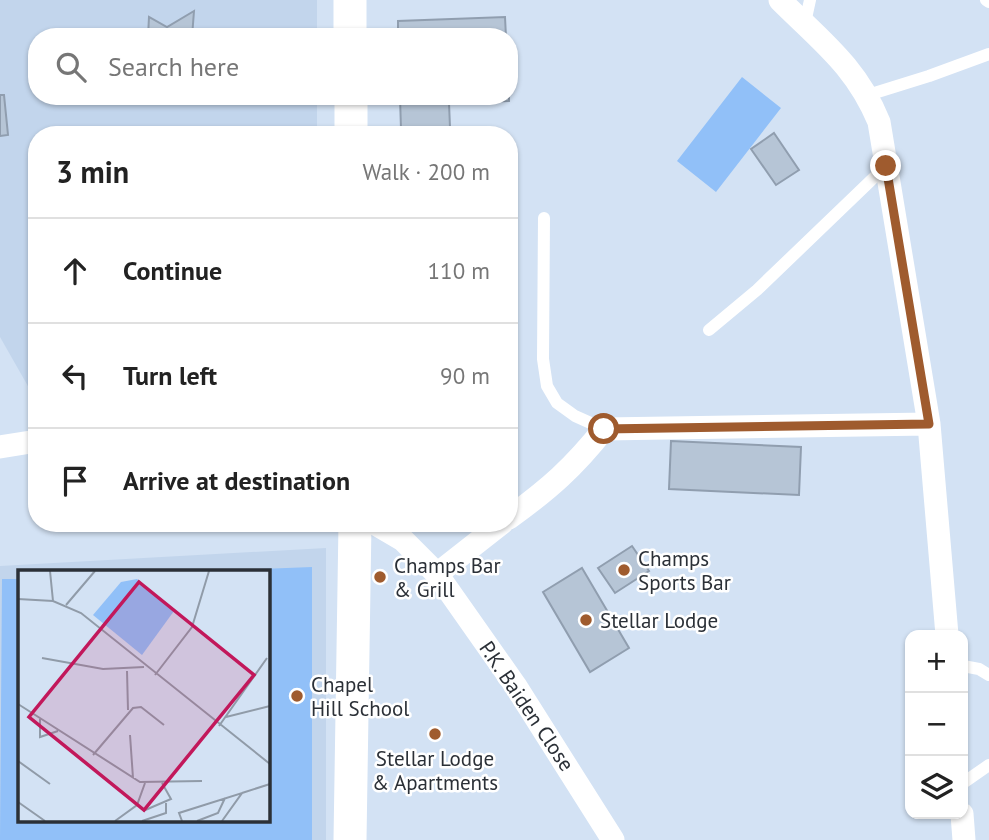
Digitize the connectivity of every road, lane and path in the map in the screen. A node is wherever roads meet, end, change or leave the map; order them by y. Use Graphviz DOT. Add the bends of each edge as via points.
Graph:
graph roads {
  1 [pos="350,0"];
  2 [pos="780,0"];
  3 [pos="810,0"];
  4 [pos="805,23"];
  5 [pos="350,28"];
  6 [pos="989,54"];
  7 [pos="867,94"];
  8 [pos="351,105"];
  9 [pos="351,126"];
  10 [pos="886,166"];
  11 [pos="544,218"];
  12 [pos="709,331"];
  13 [pos="929,424"];
  14 [pos="604,429"];
  15 [pos="28,442"];
  16 [pos="0,447"];
  17 [pos="518,511"];
  18 [pos="355,532"];
  19 [pos="389,532"];
  20 [pos="491,532"];
  21 [pos="437,574"];
  22 [pos="947,630"];
  23 [pos="968,667"];
  24 [pos="989,675"];
  25 [pos="989,765"];
  26 [pos="968,780"];
  27 [pos="962,819"];
  28 [pos="350,840"];
  29 [pos="613,840"];
  30 [pos="964,840"];
  1 -- 5 [label="street"];
  2 -- 4 [label="street"];
  3 -- 4 [label="lane"];
  4 -- 7 [label="street"];
  6 -- 7 [label="lane"];
  7 -- 10 [label="street" via="879,122"];
  8 -- 9 [label="street"];
  10 -- 12 [label="lane"];
  10 -- 13 [label="street"];
  11 -- 14 [label="lane" via="543,359 547,386 558,403 575,416"];
  13 -- 14 [label="street"];
  13 -- 22 [label="street"];
  14 -- 17 [label="street" via="556,483"];
  15 -- 16 [label="street"];
  18 -- 28 [label="street"];
  19 -- 21 [label="street, P.K. Baiden Close"];
  20 -- 21 [label="street"];
  21 -- 29 [label="street, P.K. Baiden Close"];
  23 -- 24 [label="lane"];
  25 -- 26 [label="lane"];
  27 -- 30 [label="street"];
}
